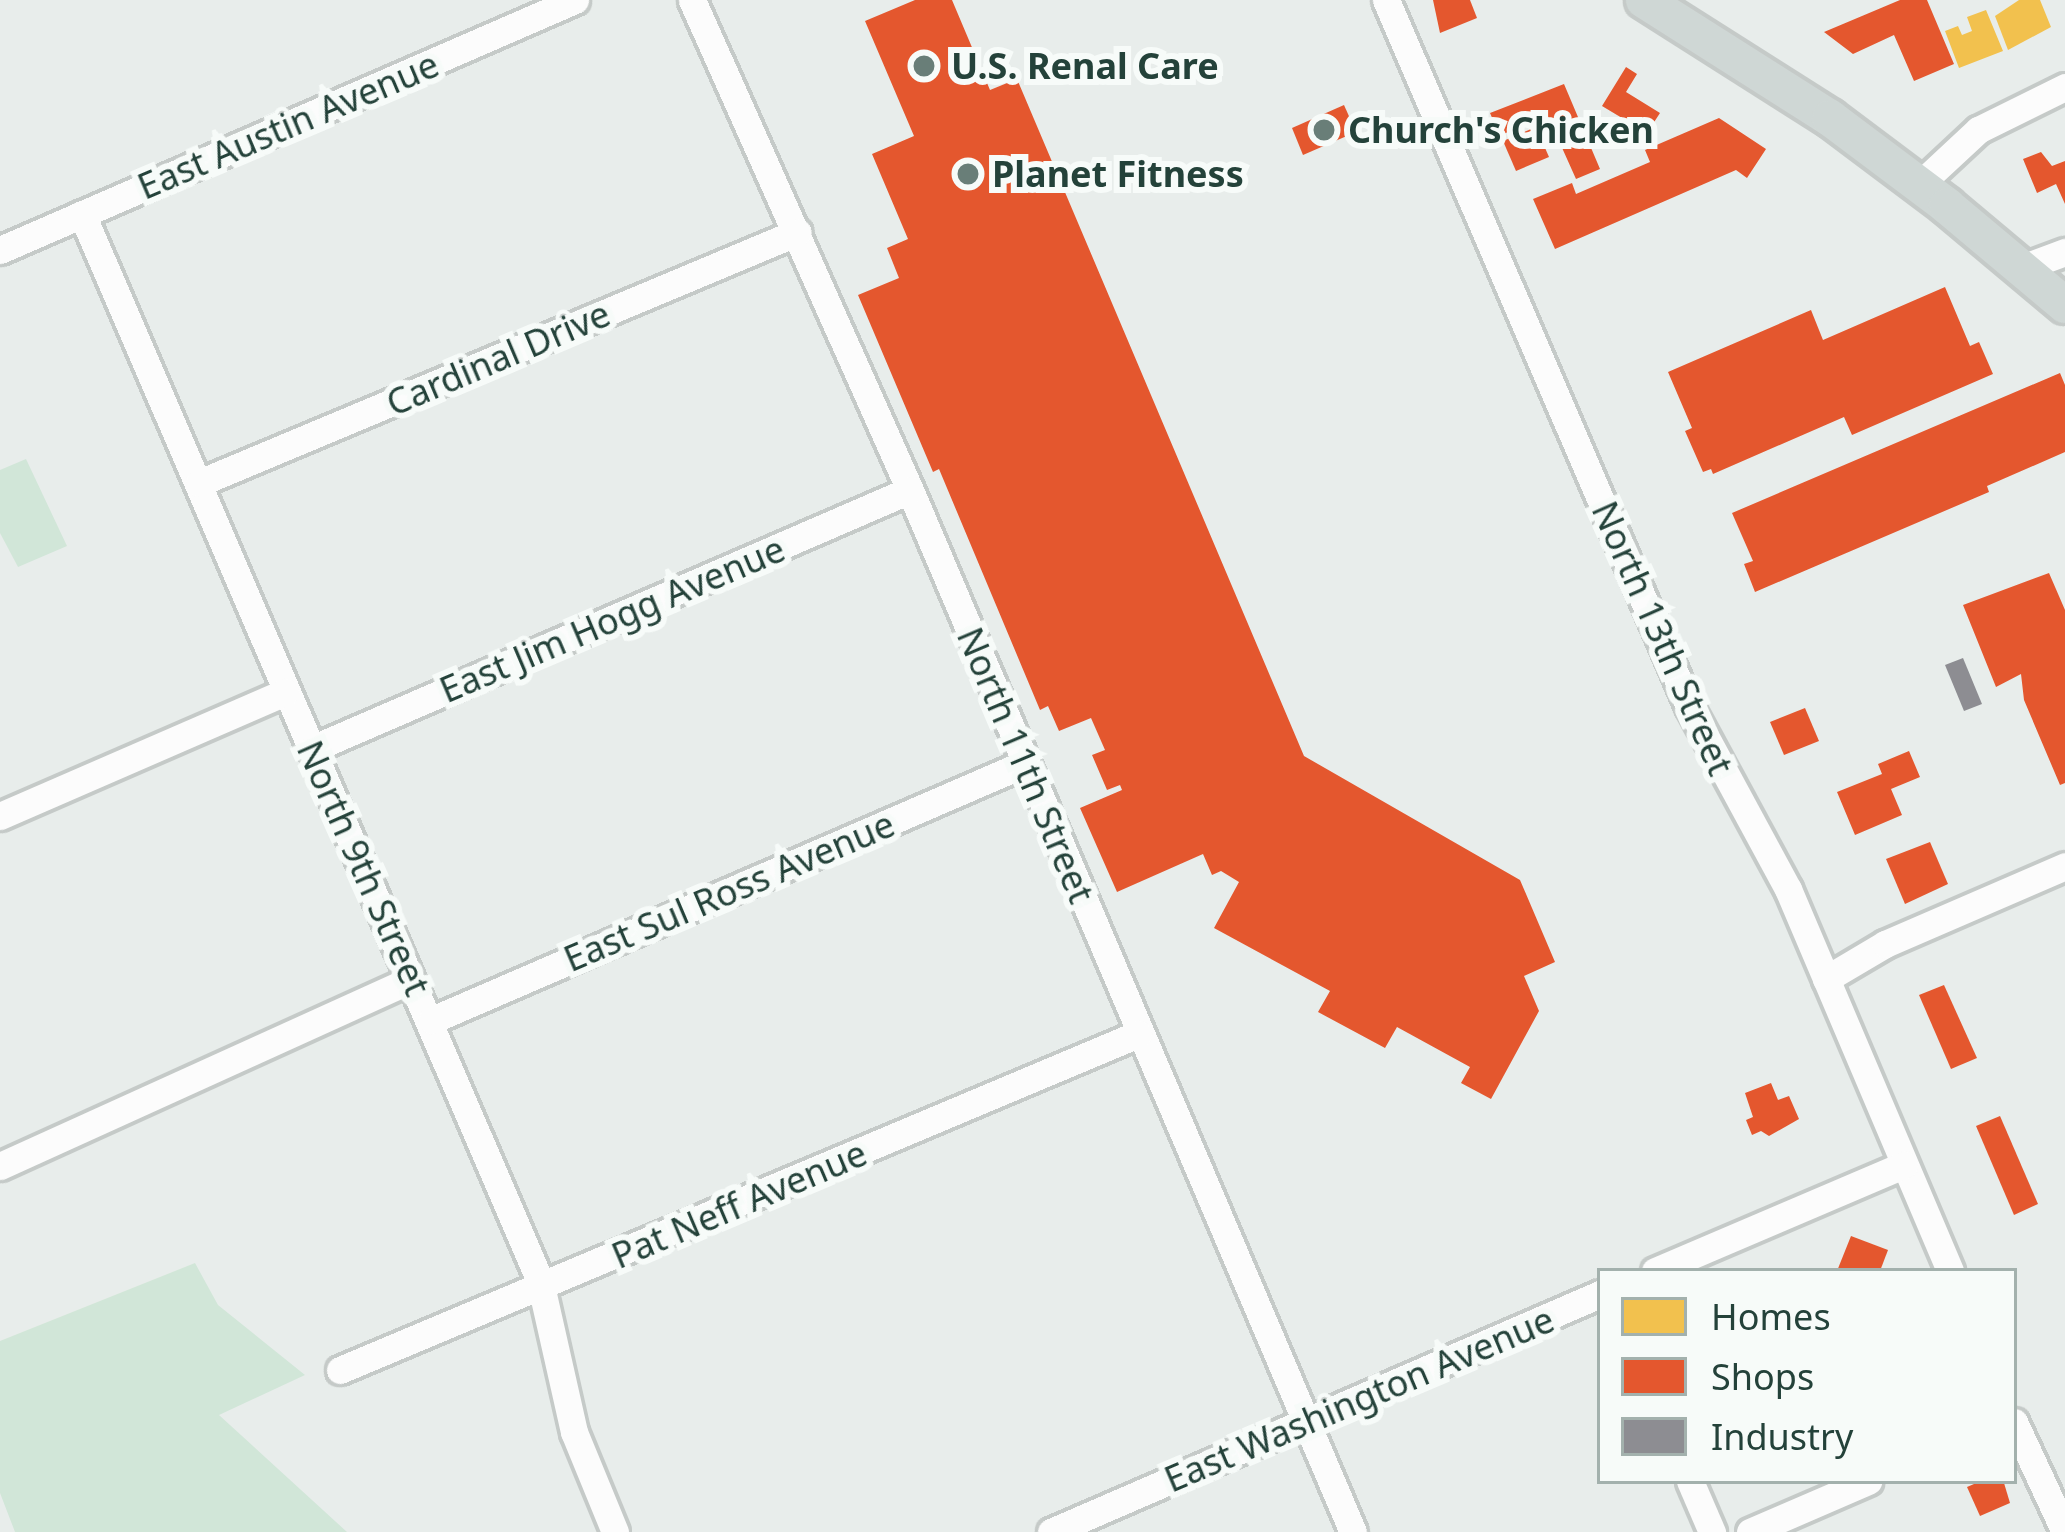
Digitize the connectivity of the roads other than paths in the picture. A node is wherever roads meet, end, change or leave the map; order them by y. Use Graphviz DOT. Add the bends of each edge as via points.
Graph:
graph roads {
  1 [pos="575,0"];
  2 [pos="692,0"];
  3 [pos="1386,0"];
  4 [pos="1644,0"];
  5 [pos="2065,87"];
  6 [pos="1919,184"];
  7 [pos="82,214"];
  8 [pos="797,232"];
  9 [pos="0,250"];
  10 [pos="2065,252"];
  11 [pos="2023,268"];
  12 [pos="2065,305"];
  13 [pos="199,483"];
  14 [pos="910,490"];
  15 [pos="285,692"];
  16 [pos="314,748"];
  17 [pos="1025,763"];
  18 [pos="0,816"];
  19 [pos="2065,866"];
  20 [pos="1826,979"];
  21 [pos="407,981"];
  22 [pos="432,1020"];
  23 [pos="1138,1034"];
  24 [pos="1904,1165"];
  25 [pos="0,1166"];
  26 [pos="1662,1268"];
  27 [pos="1950,1268"];
  28 [pos="540,1281"];
  29 [pos="1597,1295"];
  30 [pos="340,1370"];
  31 [pos="1306,1424"];
  32 [pos="2017,1428"];
  33 [pos="1691,1484"];
  34 [pos="1861,1484"];
  35 [pos="615,1532"];
  36 [pos="1051,1532"];
  37 [pos="1353,1532"];
  38 [pos="1712,1532"];
  39 [pos="1750,1532"];
  40 [pos="2065,1532"];
  1 -- 7 [label="street, East Austin Avenue"];
  2 -- 8 [label="street, North 11th Street"];
  3 -- 20 [label="street, North 13th Street" via="1689,706 1776,865"];
  4 -- 6 [label="main road"];
  5 -- 6 [label="street" via="1978,130"];
  6 -- 11 [label="main road"];
  7 -- 9 [label="street, East Austin Avenue"];
  7 -- 13 [label="street, North 9th Street"];
  8 -- 13 [label="street, Cardinal Drive"];
  8 -- 14 [label="street, North 11th Street"];
  10 -- 11 [label="street"];
  11 -- 12 [label="main road"];
  13 -- 15 [label="street, North 9th Street"];
  14 -- 16 [label="street, East Jim Hogg Avenue"];
  14 -- 17 [label="street, North 11th Street"];
  15 -- 16 [label="street, North 9th Street"];
  15 -- 18 [label="street"];
  16 -- 21 [label="street, North 9th Street"];
  17 -- 22 [label="street, East Sul Ross Avenue"];
  17 -- 23 [label="street, North 11th Street"];
  19 -- 20 [label="street"];
  20 -- 24 [label="street, North 13th Street"];
  21 -- 22 [label="street, North 9th Street"];
  21 -- 25 [label="street"];
  22 -- 28 [label="street, North 9th Street"];
  23 -- 28 [label="street, Pat Neff Avenue" via="596,1265"];
  23 -- 31 [label="street, North 11th Street"];
  24 -- 26 [label="street"];
  24 -- 27 [label="street, North 13th Street"];
  28 -- 30 [label="street, Pat Neff Avenue"];
  28 -- 35 [label="street, North 9th Street" via="574,1432"];
  29 -- 31 [label="street, East Washington Avenue"];
  31 -- 36 [label="street, East Washington Avenue"];
  31 -- 37 [label="street, North 11th Street"];
  32 -- 40 [label="street"];
  33 -- 38 [label="street"];
  34 -- 39 [label="street"];
}
